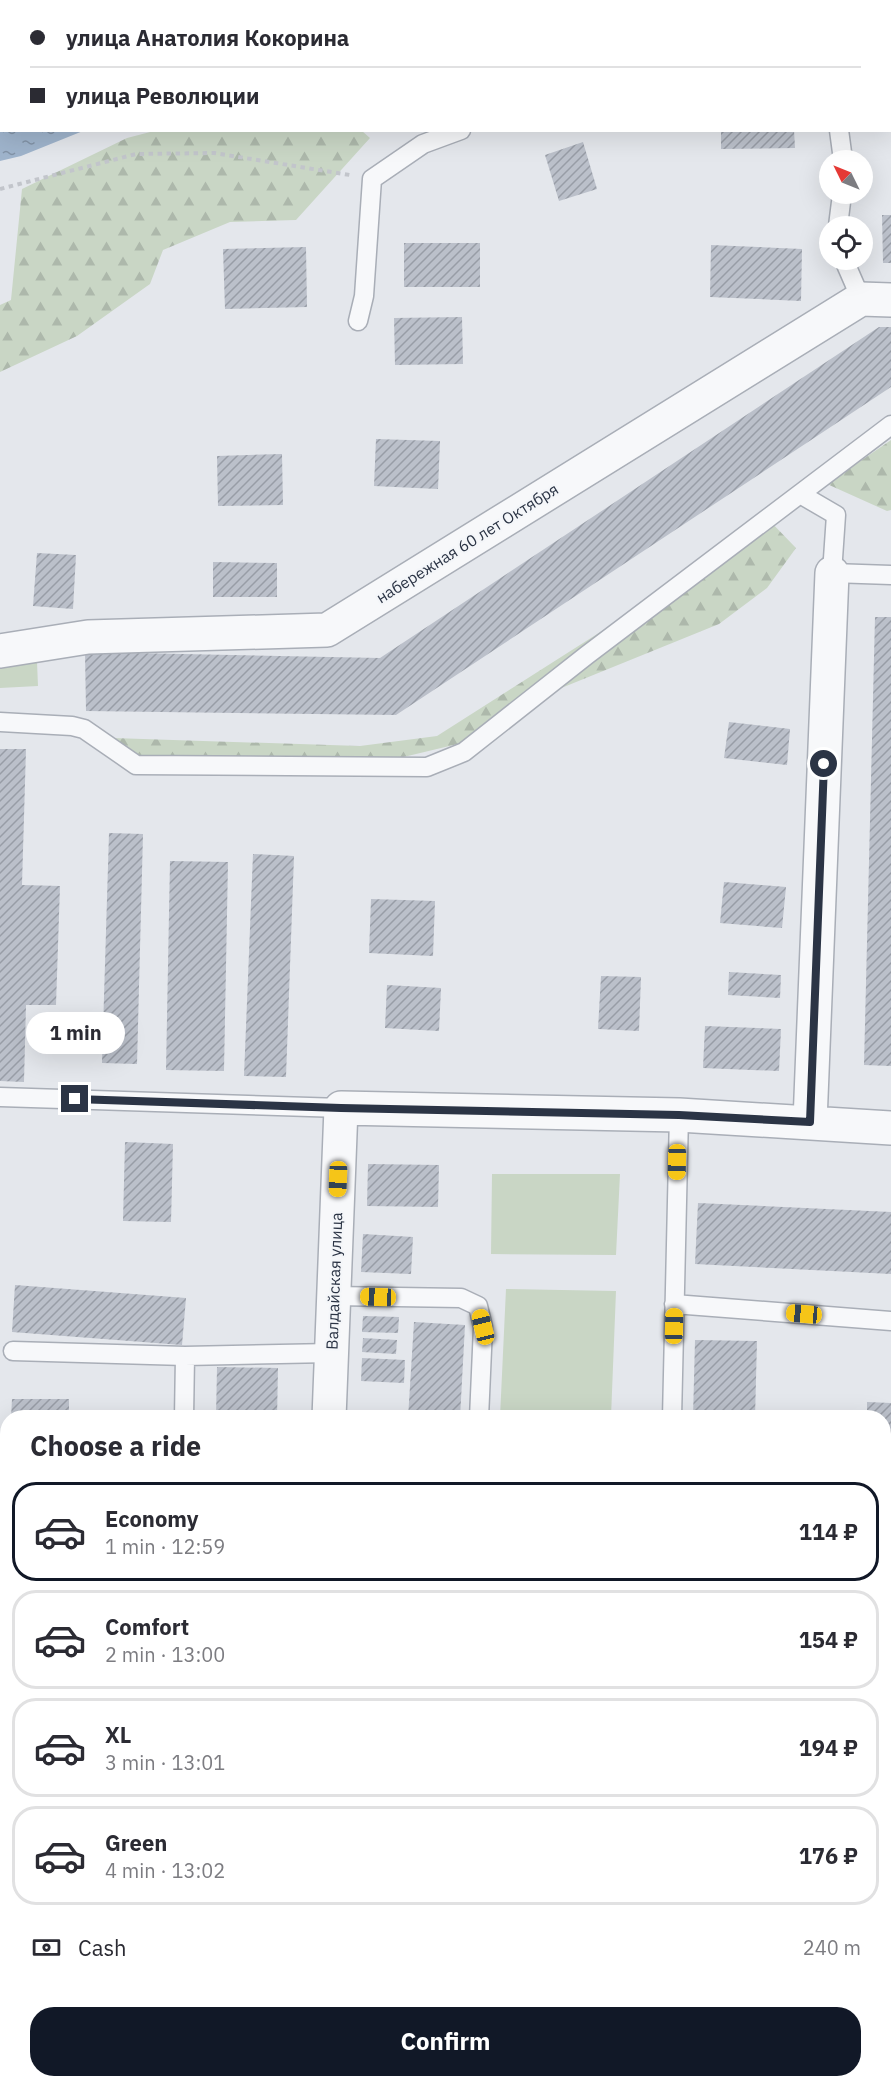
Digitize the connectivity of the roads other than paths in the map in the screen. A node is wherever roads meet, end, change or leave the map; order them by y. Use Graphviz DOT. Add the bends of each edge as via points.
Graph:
graph roads {
  1 [pos="456,132"];
  2 [pos="839,132"];
  3 [pos="842,150"];
  4 [pos="852,270"];
  5 [pos="876,299"];
  6 [pos="358,321"];
  7 [pos="891,425"];
  8 [pos="800,494"];
  9 [pos="832,573"];
  10 [pos="891,575"];
  11 [pos="0,651"];
  12 [pos="0,722"];
  13 [pos="0,1097"];
  14 [pos="341,1108"];
  15 [pos="679,1115"];
  16 [pos="810,1122"];
  17 [pos="891,1128"];
  18 [pos="333,1296"];
  19 [pos="674,1304"];
  20 [pos="891,1321"];
  21 [pos="12,1351"];
  22 [pos="331,1353"];
  23 [pos="185,1356"];
  24 [pos="184,1410"];
  25 [pos="329,1410"];
  26 [pos="479,1410"];
  27 [pos="672,1410"];
  1 -- 6 [label="lane" via="423,144 372,179 364,296"];
  2 -- 3 [label="lane"];
  4 -- 5 [label="lane"];
  5 -- 11 [label="street, набережная 60 лет Октября" via="327,630 88,637"];
  7 -- 8 [label="lane"];
  8 -- 9 [label="lane" via="836,514"];
  8 -- 12 [label="lane" via="464,752 427,767 136,765 84,729"];
  9 -- 10 [label="lane"];
  9 -- 16 [label="street"];
  13 -- 14 [label="lane"];
  14 -- 15 [label="street"];
  14 -- 18 [label="street, Валдайская улица"];
  15 -- 16 [label="street"];
  15 -- 19 [label="lane"];
  16 -- 17 [label="street"];
  18 -- 22 [label="street, Валдайская улица"];
  18 -- 26 [label="lane" via="461,1298 478,1306 483,1327"];
  19 -- 20 [label="lane"];
  19 -- 27 [label="lane"];
  21 -- 23 [label="lane"];
  22 -- 23 [label="lane"];
  22 -- 25 [label="street, Валдайская улица"];
  23 -- 24 [label="lane"];
}
